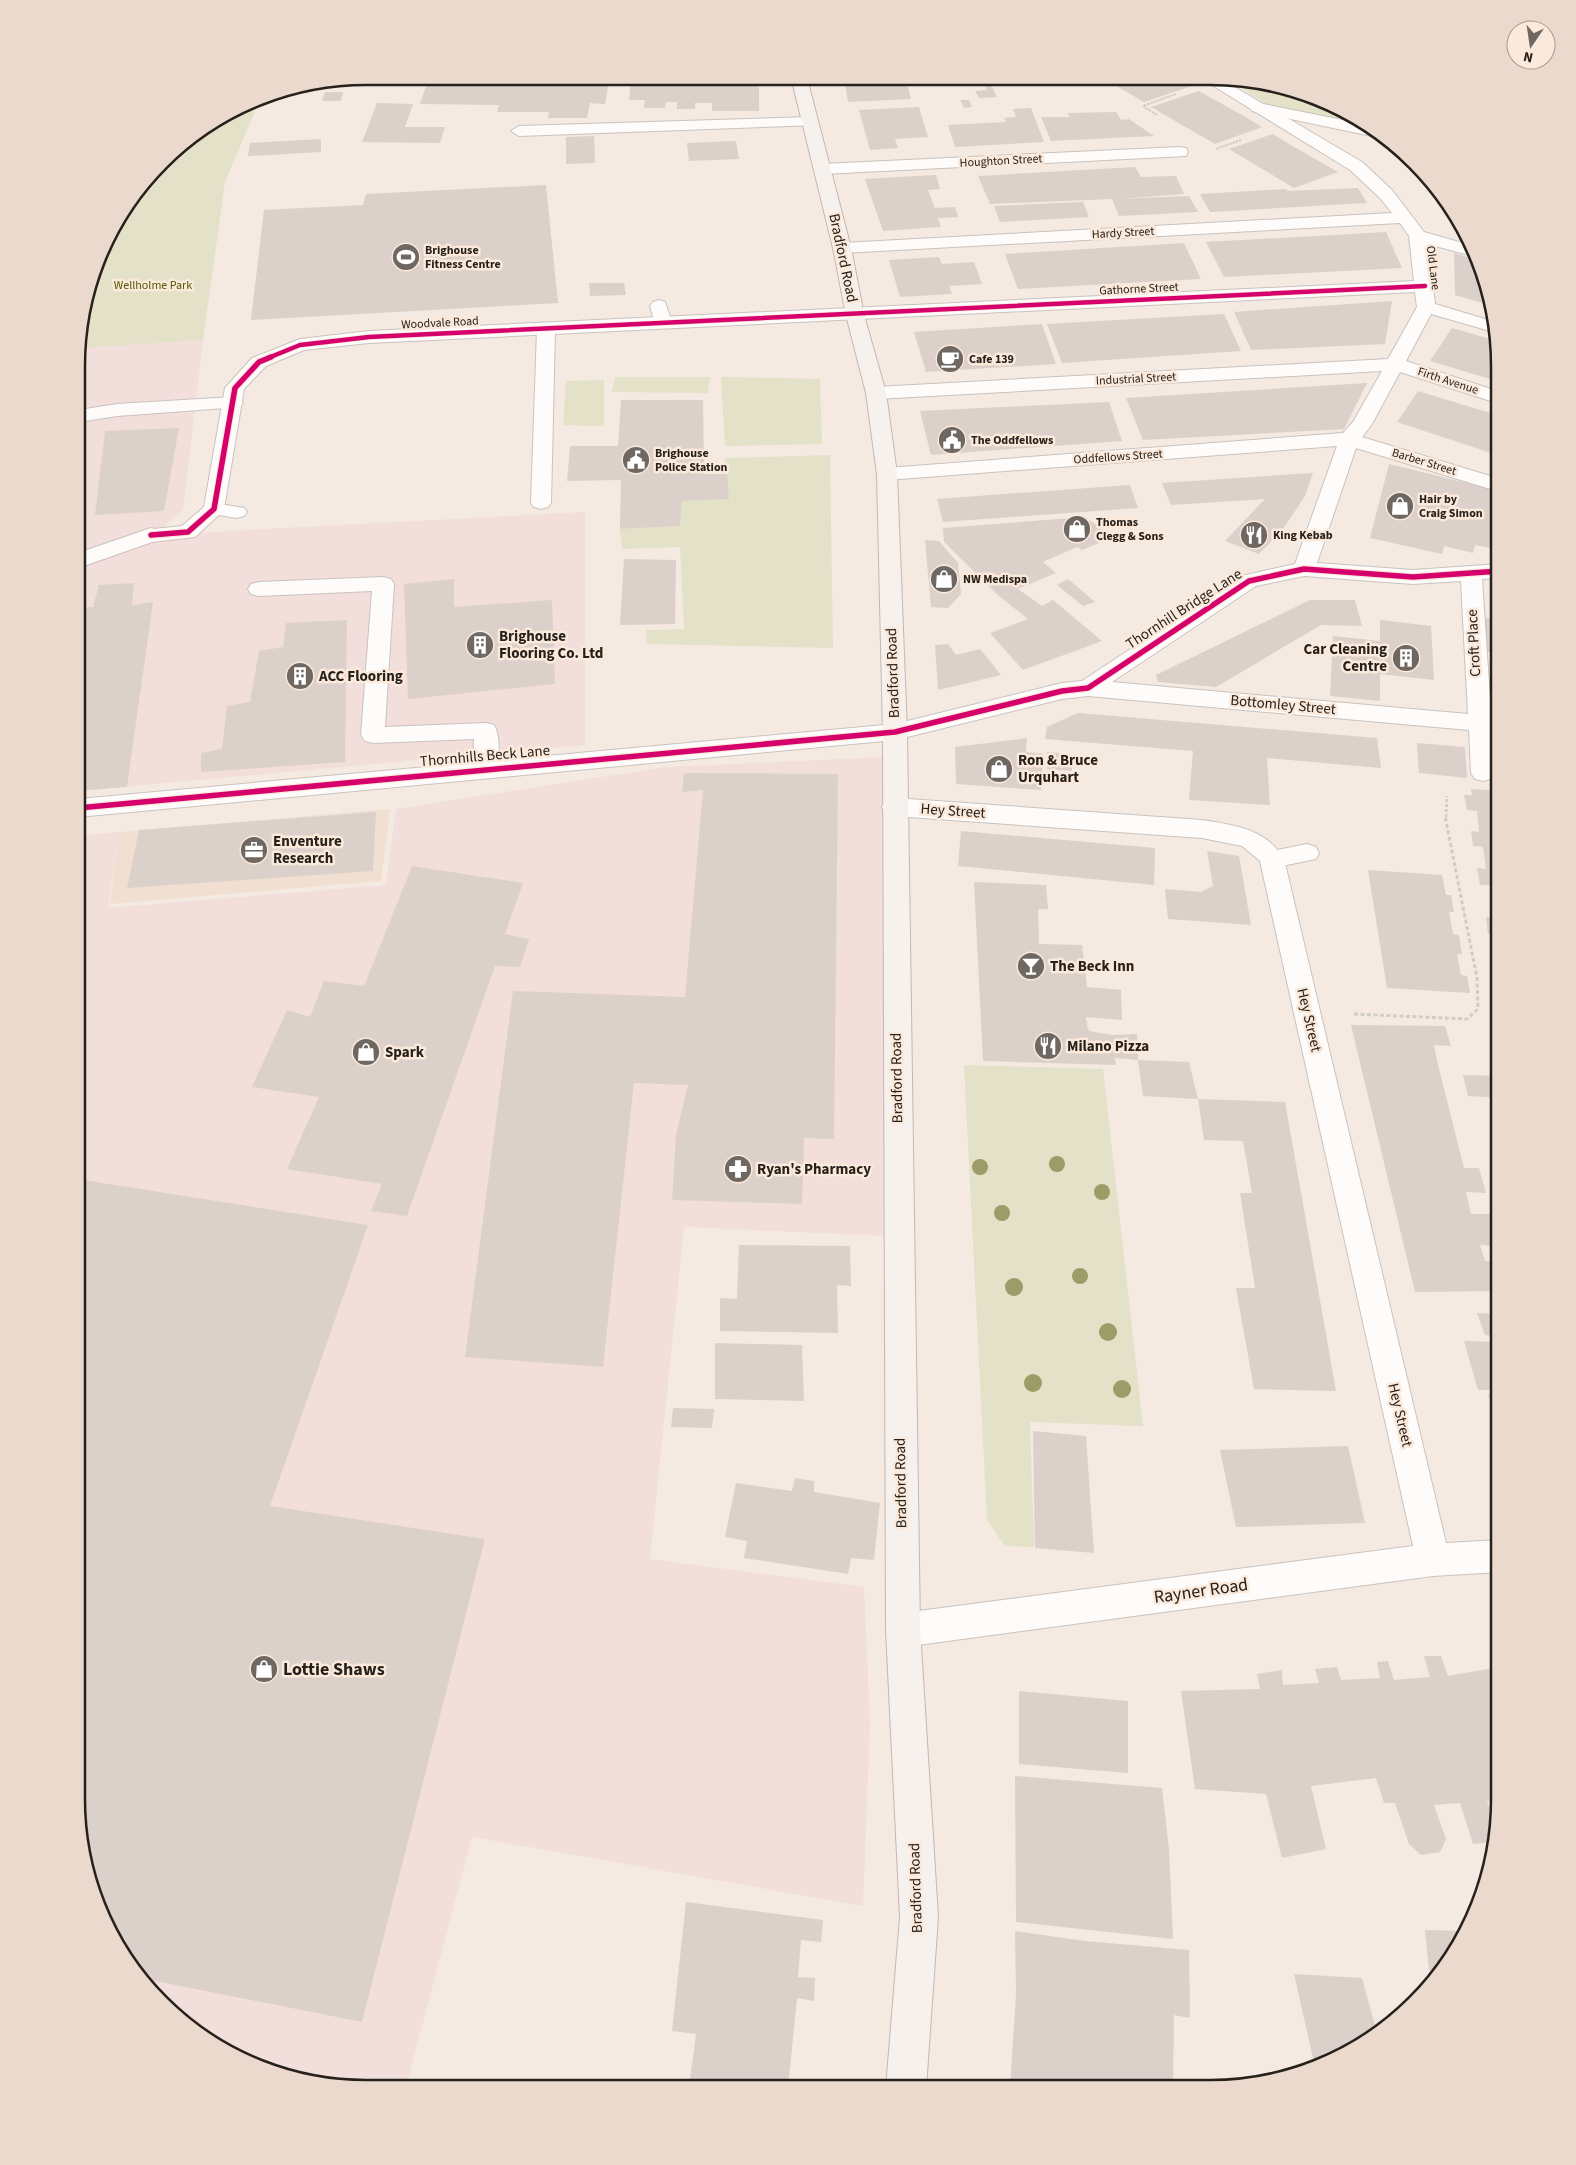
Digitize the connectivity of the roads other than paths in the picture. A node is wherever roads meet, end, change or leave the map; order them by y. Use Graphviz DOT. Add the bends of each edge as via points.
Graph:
graph roads {
  1 [pos="801,85"];
  2 [pos="1221,86"];
  3 [pos="1258,108"];
  4 [pos="810,122"];
  5 [pos="1360,129"];
  6 [pos="519,131"];
  7 [pos="1180,152"];
  8 [pos="822,169"];
  9 [pos="1405,218"];
  10 [pos="1418,236"];
  11 [pos="842,248"];
  12 [pos="1466,250"];
  13 [pos="1425,286"];
  14 [pos="1426,307"];
  15 [pos="855,314"];
  16 [pos="1488,326"];
  17 [pos="546,329"];
  18 [pos="1396,364"];
  19 [pos="876,393"];
  20 [pos="1491,395"];
  21 [pos="233,403"];
  22 [pos="85,415"];
  23 [pos="1349,440"];
  24 [pos="887,474"];
  25 [pos="1491,483"];
  26 [pos="541,503"];
  27 [pos="214,508"];
  28 [pos="237,512"];
  29 [pos="85,559"];
  30 [pos="1304,569"];
  31 [pos="1491,572"];
  32 [pos="1470,573"];
  33 [pos="259,589"];
  34 [pos="1088,688"];
  35 [pos="1478,723"];
  36 [pos="896,732"];
  37 [pos="485,770"];
  38 [pos="1483,773"];
  39 [pos="85,807"];
  40 [pos="894,807"];
  41 [pos="1307,852"];
  42 [pos="1272,859"];
  43 [pos="1491,1556"];
  44 [pos="1433,1560"];
  45 [pos="903,1630"];
  46 [pos="907,2080"];
  1 -- 4 [label="main road, Bradford Road"];
  2 -- 3 [label="street, Old Lane"];
  3 -- 5 [label="street"];
  3 -- 9 [label="street, Old Lane" via="1356,166 1386,194"];
  4 -- 6 [label="street"];
  4 -- 8 [label="main road, Bradford Road"];
  7 -- 8 [label="street, Houghton Street"];
  8 -- 11 [label="main road, Bradford Road"];
  9 -- 10 [label="street, Old Lane"];
  9 -- 11 [label="street, Hardy Street"];
  10 -- 12 [label="street"];
  10 -- 13 [label="street, Old Lane"];
  11 -- 15 [label="main road, Bradford Road"];
  13 -- 14 [label="street, Old Lane"];
  13 -- 15 [label="street, Gathorne Street"];
  14 -- 16 [label="street"];
  14 -- 18 [label="street, Old Lane"];
  15 -- 17 [label="street, Woodvale Road" via="661,315"];
  15 -- 19 [label="main road, Bradford Road"];
  17 -- 21 [label="street, Woodvale Road" via="369,337 300,345 259,362 235,388"];
  17 -- 26 [label="street"];
  18 -- 19 [label="street, Industrial Street"];
  18 -- 20 [label="street, Firth Avenue"];
  18 -- 23 [label="street, Old Lane" via="1362,424"];
  19 -- 24 [label="main road, Bradford Road"];
  21 -- 22 [label="street"];
  21 -- 27 [label="street, Woodvale Road"];
  23 -- 24 [label="street, Oddfellows Street"];
  23 -- 25 [label="street, Barber Street"];
  23 -- 30 [label="street, Old Lane"];
  24 -- 36 [label="main road, Bradford Road"];
  27 -- 28 [label="street"];
  27 -- 29 [label="street" via="188,532 151,535"];
  30 -- 32 [label="street, Thornhill Bridge Lane" via="1413,577"];
  30 -- 34 [label="street, Thornhill Bridge Lane" via="1249,581"];
  31 -- 32 [label="street, Thornhill Bridge Lane"];
  32 -- 35 [label="street, Croft Place"];
  33 -- 37 [label="street" via="383,584 373,735 486,730"];
  34 -- 35 [label="street, Bottomley Street"];
  34 -- 36 [label="street, Thornhill Bridge Lane" via="1062,691"];
  35 -- 38 [label="street, Croft Place"];
  36 -- 37 [label="street, Thornhills Beck Lane"];
  36 -- 40 [label="main road, Bradford Road"];
  37 -- 39 [label="street, Thornhills Beck Lane"];
  40 -- 42 [label="street, Hey Street" via="1232,833 1257,842 1267,849"];
  40 -- 45 [label="main road, Bradford Road"];
  41 -- 42 [label="street"];
  42 -- 44 [label="street, Hey Street"];
  43 -- 44 [label="street, Rayner Road"];
  44 -- 45 [label="street, Rayner Road"];
  45 -- 46 [label="main road, Bradford Road" via="919,1917"];
}
